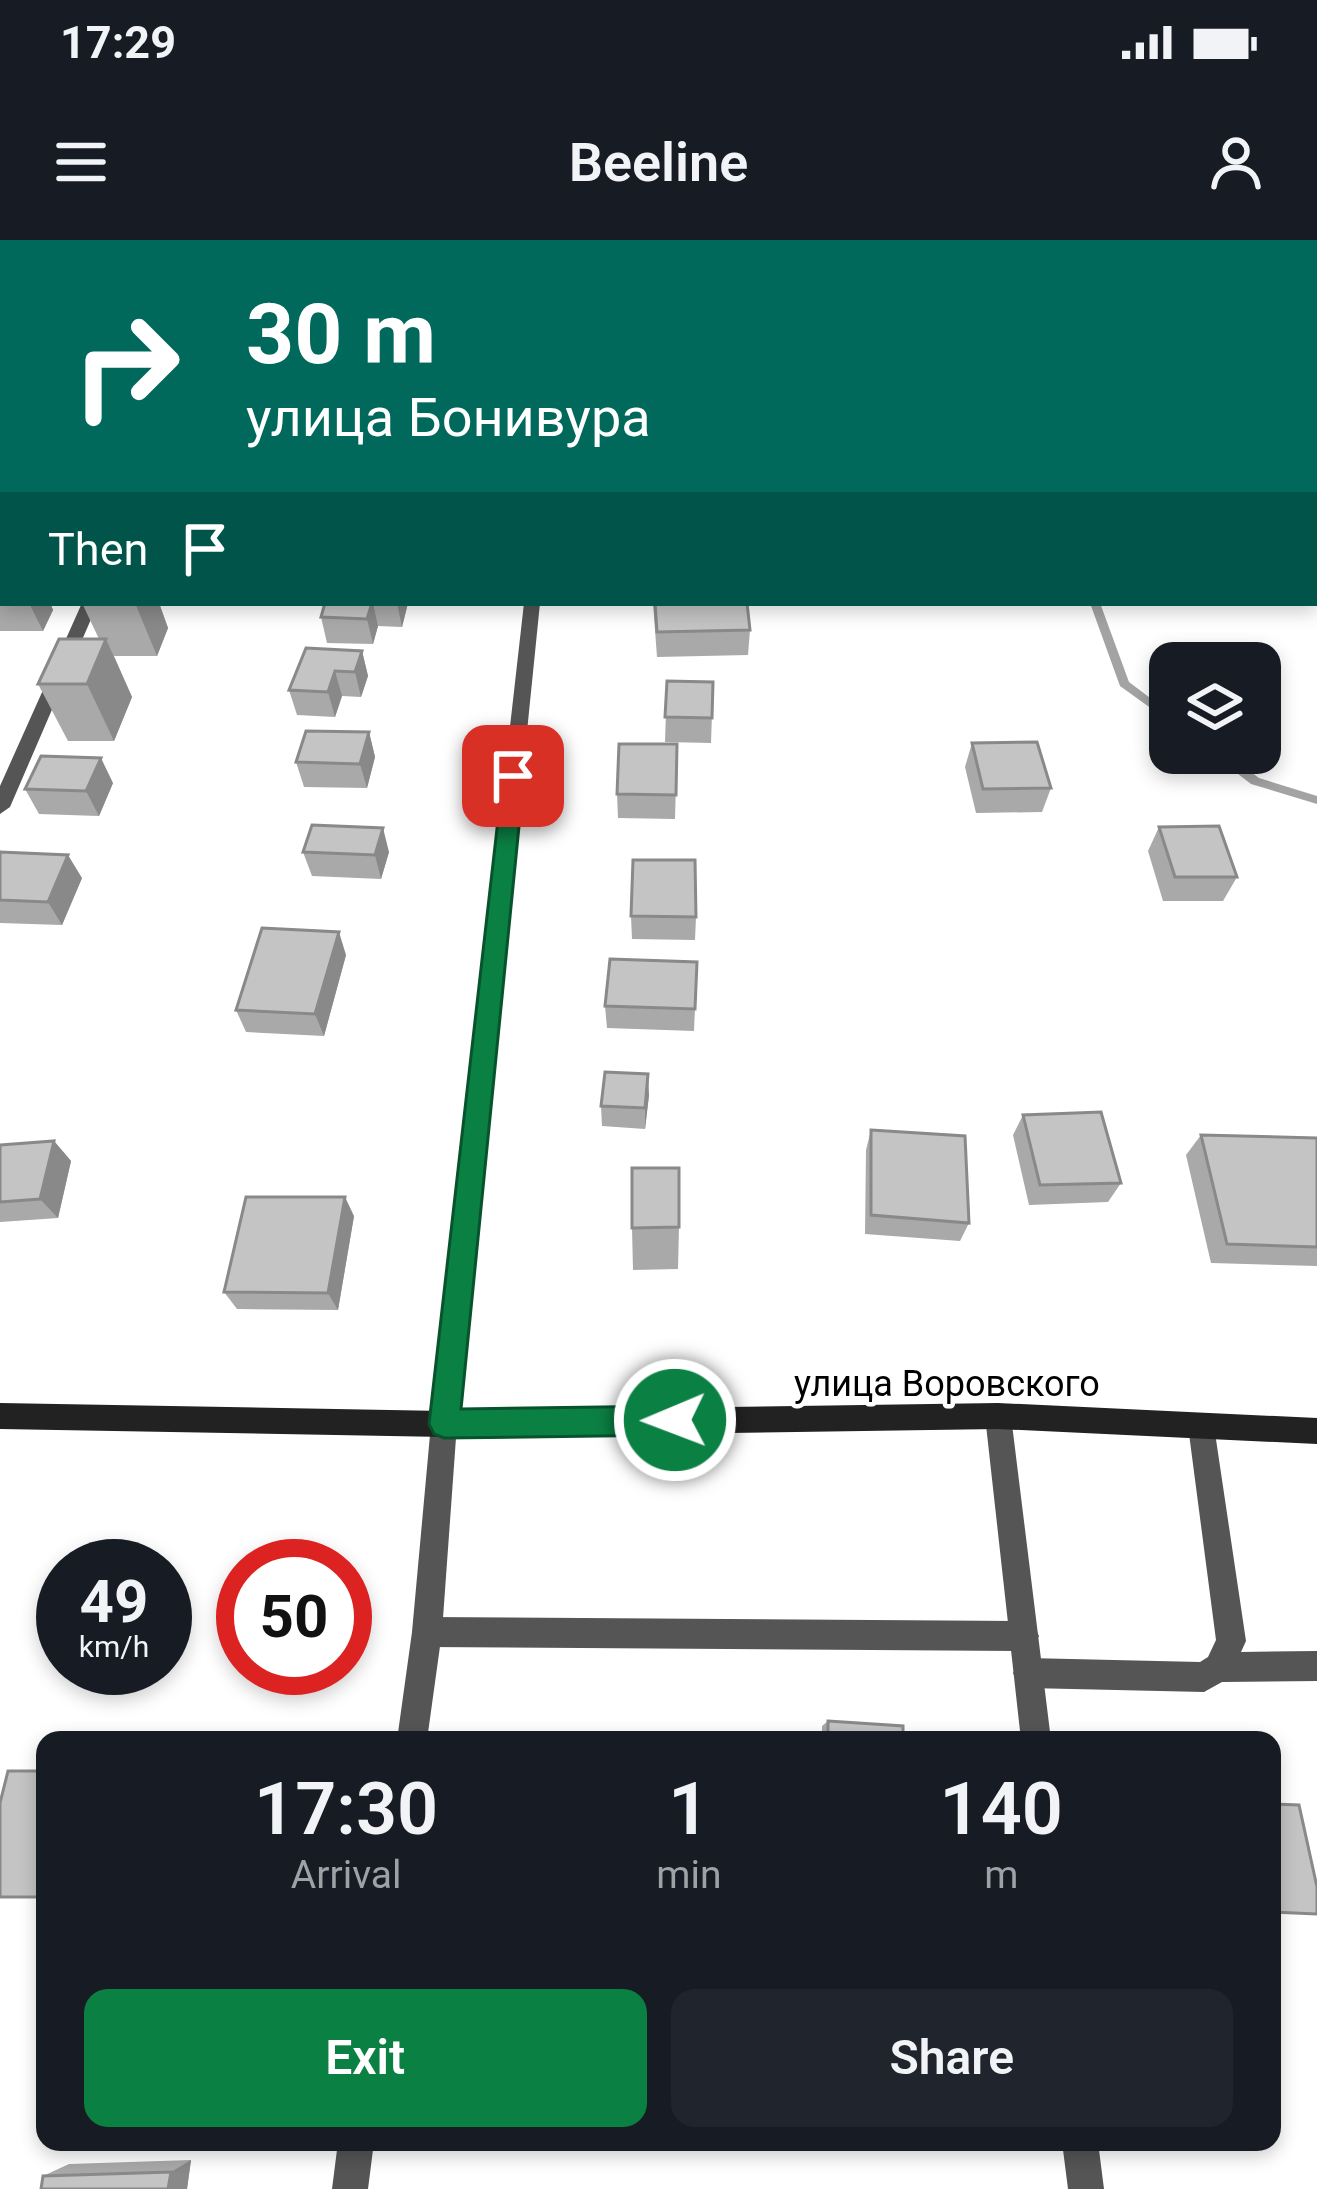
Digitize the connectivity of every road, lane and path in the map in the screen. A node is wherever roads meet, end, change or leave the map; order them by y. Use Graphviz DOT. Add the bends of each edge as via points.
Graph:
graph roads {
  1 [pos="89,606"];
  2 [pos="532,606"];
  3 [pos="0,807"];
  4 [pos="0,1416"];
  5 [pos="998,1416"];
  6 [pos="444,1424"];
  7 [pos="1201,1426"];
  8 [pos="1317,1431"];
  9 [pos="427,1632"];
  10 [pos="1024,1636"];
  11 [pos="1317,1666"];
  12 [pos="1218,1667"];
  13 [pos="1028,1673"];
  14 [pos="413,1731"];
  15 [pos="1035,1731"];
  16 [pos="355,2151"];
  17 [pos="1081,2151"];
  18 [pos="350,2189"];
  19 [pos="1086,2189"];
  1 -- 3 [label="street"];
  2 -- 6 [label="street"];
  4 -- 6 [label="main road, улица Воровского"];
  5 -- 6 [label="main road, улица Воровского"];
  5 -- 7 [label="main road, улица Воровского"];
  5 -- 10 [label="street"];
  6 -- 9 [label="street"];
  7 -- 8 [label="main road, улица Воровского"];
  7 -- 12 [label="street" via="1231,1641"];
  9 -- 10 [label="street"];
  9 -- 14 [label="street"];
  10 -- 13 [label="street"];
  11 -- 12 [label="street"];
  12 -- 13 [label="street" via="1204,1676"];
  13 -- 15 [label="street"];
  16 -- 18 [label="street"];
  17 -- 19 [label="street"];
}
